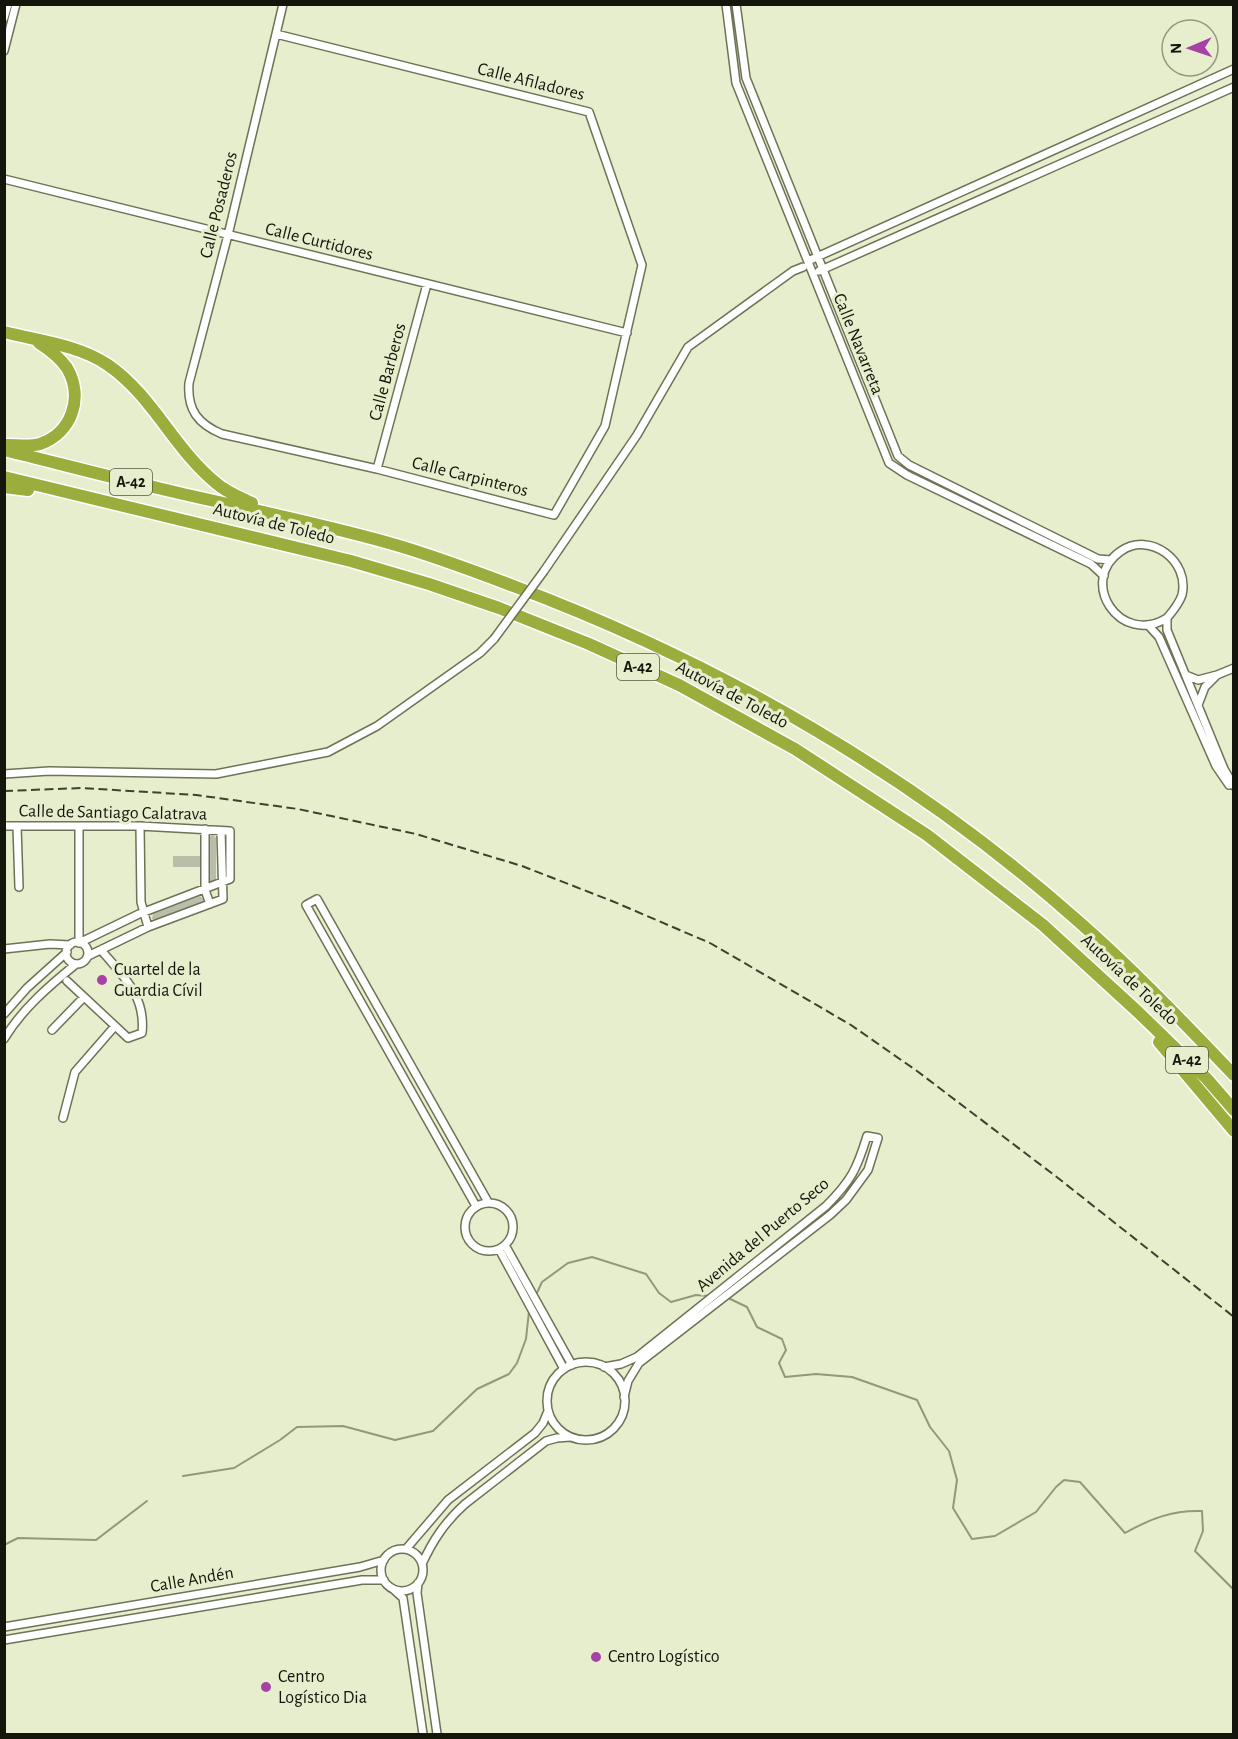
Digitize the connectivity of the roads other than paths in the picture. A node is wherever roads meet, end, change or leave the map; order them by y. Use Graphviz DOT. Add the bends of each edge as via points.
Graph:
graph roads {
  1 [pos="8,4"];
  2 [pos="16,4"];
  3 [pos="283,4"];
  4 [pos="726,4"];
  5 [pos="736,4"];
  6 [pos="4,18"];
  7 [pos="276,34"];
  8 [pos="4,51"];
  9 [pos="1233,69"];
  10 [pos="1233,87"];
  11 [pos="4,179"];
  12 [pos="228,235"];
  13 [pos="817,256"];
  14 [pos="805,264"];
  15 [pos="823,269"];
  16 [pos="814,273"];
  17 [pos="427,284"];
  18 [pos="4,332"];
  19 [pos="627,333"];
  20 [pos="33,339"];
  21 [pos="194,412"];
  22 [pos="4,445"];
  23 [pos="4,450"];
  24 [pos="377,469"];
  25 [pos="4,477"];
  26 [pos="4,487"];
  27 [pos="55,489"];
  28 [pos="259,510"];
  29 [pos="1111,560"];
  30 [pos="1104,576"];
  31 [pos="1167,618"];
  32 [pos="1148,625"];
  33 [pos="1233,668"];
  34 [pos="1186,674"];
  35 [pos="1217,675"];
  36 [pos="1198,705"];
  37 [pos="4,774"];
  38 [pos="1233,786"];
  39 [pos="1233,791"];
  40 [pos="4,826"];
  41 [pos="17,826"];
  42 [pos="79,826"];
  43 [pos="140,826"];
  44 [pos="205,829"];
  45 [pos="221,831"];
  46 [pos="221,883"];
  47 [pos="19,887"];
  48 [pos="205,890"];
  49 [pos="210,904"];
  50 [pos="143,913"];
  51 [pos="148,927"];
  52 [pos="79,943"];
  53 [pos="69,948"];
  54 [pos="4,949"];
  55 [pos="101,950"];
  56 [pos="88,956"];
  57 [pos="76,964"];
  58 [pos="67,981"];
  59 [pos="84,998"];
  60 [pos="1138,1012"];
  61 [pos="4,1014"];
  62 [pos="115,1026"];
  63 [pos="52,1030"];
  64 [pos="4,1039"];
  65 [pos="1233,1075"];
  66 [pos="1233,1110"];
  67 [pos="63,1118"];
  68 [pos="1233,1131"];
  69 [pos="488,1202"];
  70 [pos="476,1206"];
  71 [pos="502,1247"];
  72 [pos="572,1365"];
  73 [pos="604,1367"];
  74 [pos="564,1369"];
  75 [pos="624,1397"];
  76 [pos="548,1411"];
  77 [pos="571,1437"];
  78 [pos="406,1550"];
  79 [pos="384,1560"];
  80 [pos="422,1564"];
  81 [pos="384,1580"];
  82 [pos="418,1583"];
  83 [pos="393,1589"];
  84 [pos="4,1627"];
  85 [pos="4,1640"];
  86 [pos="423,1734"];
  87 [pos="437,1734"];
  1 -- 6 [label="street"];
  2 -- 8 [label="street"];
  3 -- 7 [label="street, Calle Posaderos"];
  4 -- 14 [label="street, Calle Navarreta" via="736,82"];
  5 -- 13 [label="street, Calle Navarreta" via="746,78"];
  7 -- 12 [label="street, Calle Posaderos"];
  7 -- 19 [label="street, Calle Afiladores" via="589,112 642,264"];
  9 -- 13 [label="street"];
  10 -- 15 [label="street"];
  11 -- 12 [label="street, Calle Curtidores"];
  12 -- 17 [label="street, Calle Curtidores"];
  12 -- 21 [label="street, Calle Posaderos" via="189,383 188,396"];
  13 -- 14 [label="street"];
  13 -- 15 [label="street, Calle Navarreta"];
  14 -- 16 [label="street, Calle Navarreta"];
  14 -- 37 [label="street, bridge" via="688,347 637,435 494,639 377,726 328,752 216,774"];
  15 -- 16 [label="street"];
  15 -- 29 [label="street, Calle Navarreta" via="898,456 1098,559"];
  16 -- 30 [label="street, Calle Navarreta" via="889,463 1091,564"];
  17 -- 19 [label="street, Calle Curtidores"];
  17 -- 24 [label="street, Calle Barberos"];
  18 -- 20 [label="highway"];
  19 -- 24 [label="street, Calle Carpinteros" via="605,426 554,514"];
  20 -- 22 [label="highway" via="58,358 71,376 75,395 72,415 50,440 37,445"];
  20 -- 28 [label="highway" via="76,350 108,365 136,389 197,465 217,484"];
  21 -- 24 [label="street, Calle Carpinteros" via="206,428 222,434"];
  23 -- 28 [label="highway, Autovía de Toledo / A-42"];
  25 -- 27 [label="highway, Autovía de Toledo / A-42"];
  26 -- 27 [label="highway" via="45,492"];
  27 -- 60 [label="highway, Autovía de Toledo / A-42" via="351,561 429,584 589,644 679,686 795,749 927,835 1043,925"];
  28 -- 65 [label="highway, Autovía de Toledo / A-42" via="390,543 583,612 682,657 810,727 982,842 1075,918 1149,985"];
  29 -- 30 [label="street"];
  29 -- 31 [label="street" via="1134,545 1161,549 1172,557 1183,582 1182,595"];
  30 -- 32 [label="street" via="1102,585 1111,610 1121,620"];
  31 -- 32 [label="street"];
  31 -- 34 [label="street" via="1170,638"];
  32 -- 39 [label="street" via="1159,637 1216,766"];
  33 -- 35 [label="street"];
  34 -- 35 [label="street" via="1198,680"];
  34 -- 36 [label="street"];
  35 -- 36 [label="street" via="1205,687"];
  36 -- 38 [label="street"];
  40 -- 41 [label="street, Calle de Santiago Calatrava"];
  41 -- 42 [label="street, Calle de Santiago Calatrava"];
  41 -- 47 [label="street"];
  42 -- 43 [label="street, Calle de Santiago Calatrava"];
  42 -- 52 [label="street"];
  43 -- 44 [label="street, Calle de Santiago Calatrava"];
  43 -- 50 [label="street"];
  44 -- 45 [label="street, Calle de Santiago Calatrava"];
  44 -- 48 [label="street"];
  45 -- 46 [label="street"];
  45 -- 46 [label="street" via="230,831 230,879"];
  46 -- 48 [label="street"];
  46 -- 49 [label="street" via="223,898"];
  48 -- 49 [label="street"];
  48 -- 50 [label="street"];
  49 -- 51 [label="street"];
  50 -- 51 [label="street"];
  50 -- 52 [label="street"];
  51 -- 55 [label="street"];
  52 -- 53 [label="street"];
  52 -- 56 [label="street" via="86,946"];
  53 -- 54 [label="street" via="50,944"];
  53 -- 57 [label="street" via="69,961"];
  53 -- 61 [label="street"];
  55 -- 56 [label="street"];
  55 -- 62 [label="street" via="128,981 142,1006 142,1033 128,1038"];
  56 -- 57 [label="street"];
  57 -- 64 [label="street" via="42,994"];
  58 -- 59 [label="street"];
  59 -- 62 [label="street"];
  59 -- 63 [label="street"];
  60 -- 66 [label="highway, Autovía de Toledo / A-42"];
  60 -- 68 [label="highway"];
  62 -- 67 [label="street" via="75,1071"];
  69 -- 70 [label="street"];
  69 -- 70 [label="street" via="318,899 306,905"];
  69 -- 71 [label="street" via="511,1215 513,1231"];
  70 -- 71 [label="street" via="466,1218 469,1241 483,1251"];
  71 -- 72 [label="street"];
  71 -- 74 [label="street"];
  72 -- 73 [label="street, Avenida del Puerto Seco" via="592,1363"];
  72 -- 74 [label="street, Avenida del Puerto Seco"];
  73 -- 75 [label="street" via="621,1384"];
  73 -- 75 [label="street, Avenida del Puerto Seco" via="637,1357 826,1206 846,1186 858,1166 867,1136 878,1138 868,1170 846,1200 639,1363"];
  74 -- 76 [label="street" via="551,1384"];
  75 -- 77 [label="street, Avenida del Puerto Seco" via="618,1423 609,1432 597,1439"];
  76 -- 77 [label="street" via="551,1420"];
  76 -- 78 [label="street" via="535,1432 448,1500"];
  77 -- 80 [label="street, Avenida del Puerto Seco" via="543,1443 465,1504 436,1535"];
  78 -- 79 [label="street" via="393,1551"];
  78 -- 80 [label="street" via="418,1556"];
  79 -- 81 [label="street"];
  79 -- 84 [label="street, Calle Andén"];
  80 -- 82 [label="street, Avenida del Puerto Seco"];
  81 -- 83 [label="street"];
  81 -- 85 [label="street, Calle Andén" via="362,1580"];
  82 -- 83 [label="street" via="406,1590"];
  82 -- 87 [label="street, Avenida del Puerto Seco"];
  83 -- 86 [label="street" via="404,1598"];
}
